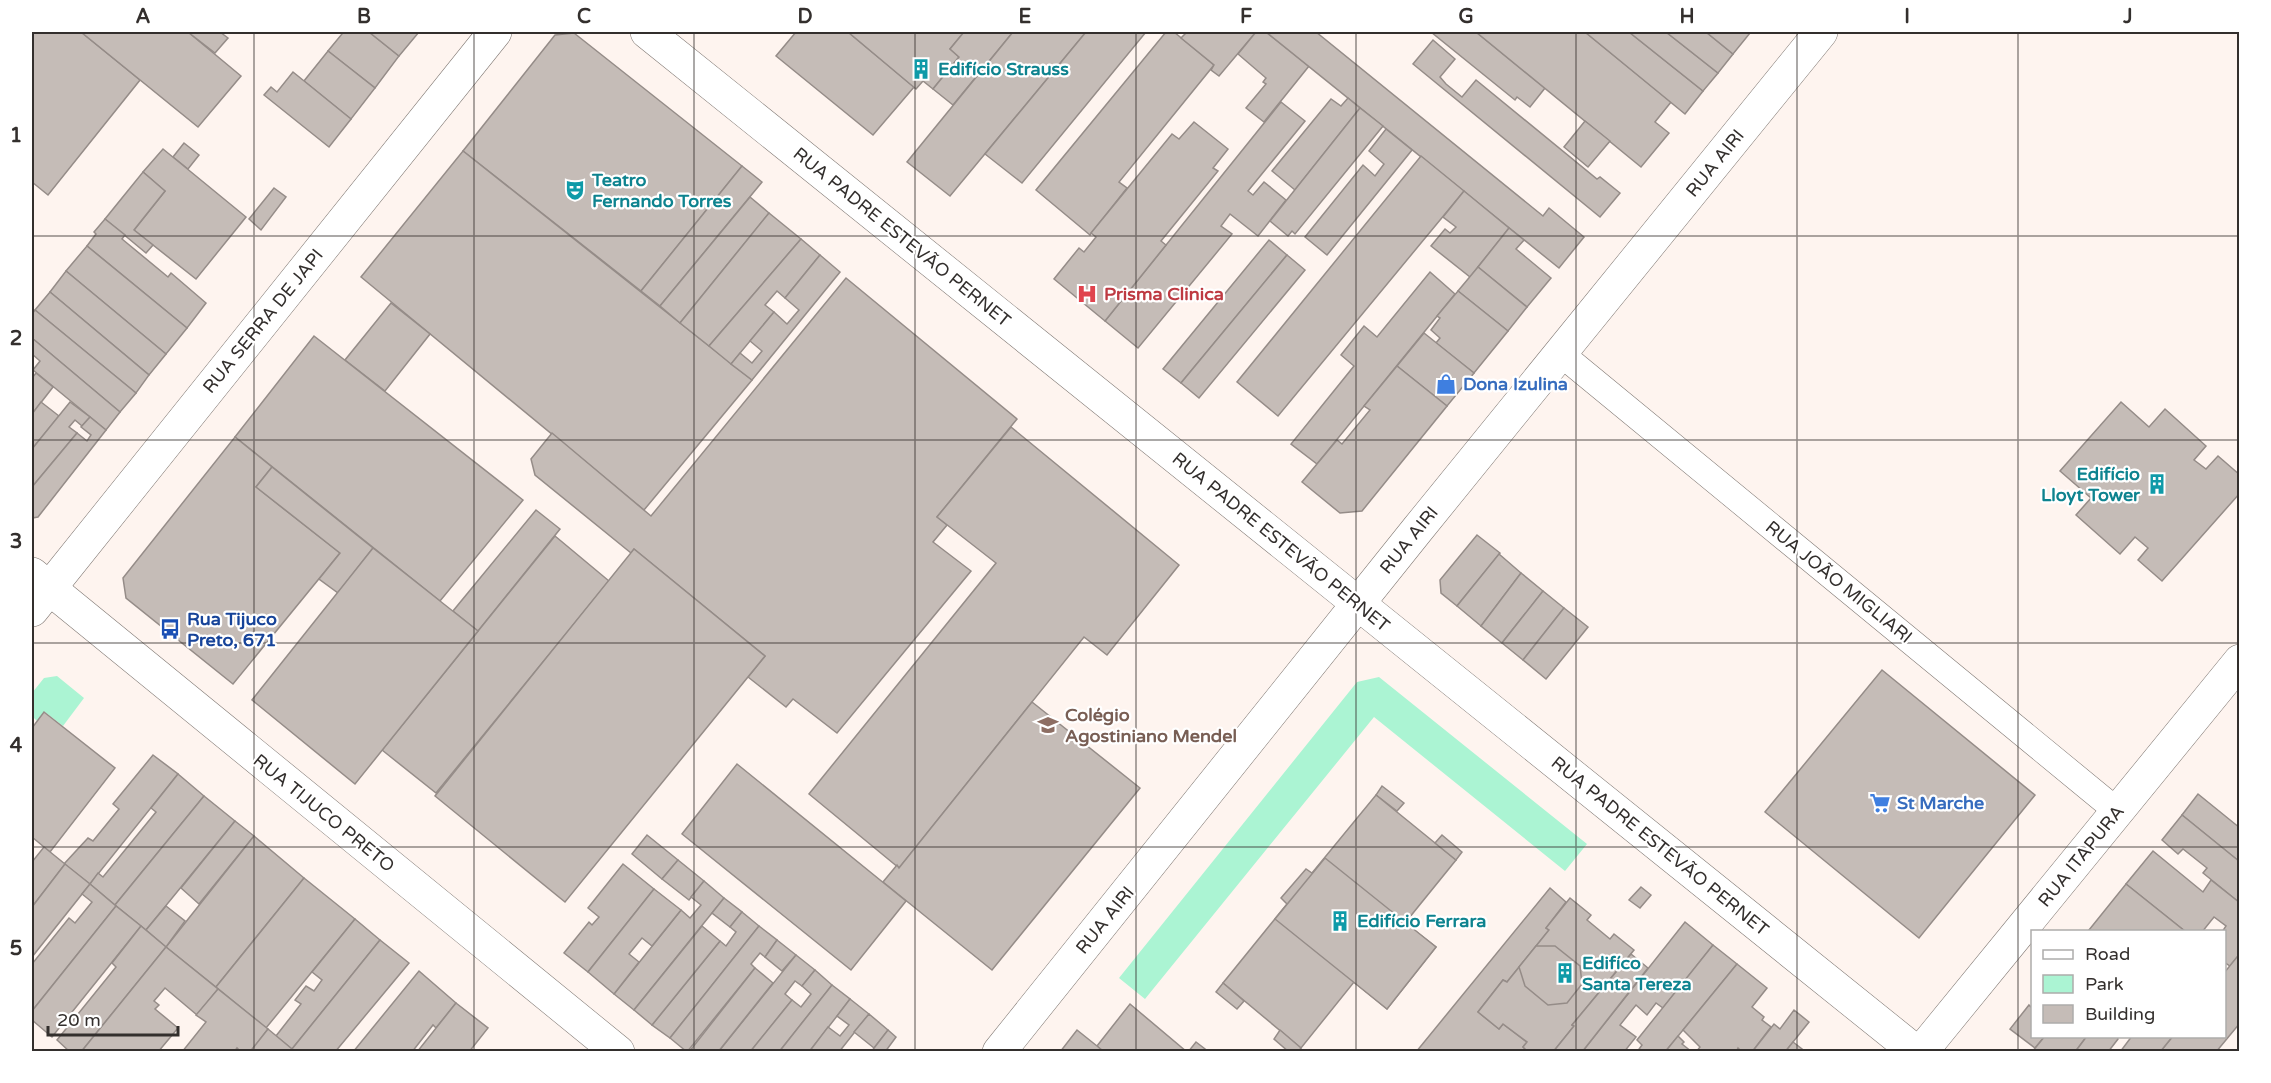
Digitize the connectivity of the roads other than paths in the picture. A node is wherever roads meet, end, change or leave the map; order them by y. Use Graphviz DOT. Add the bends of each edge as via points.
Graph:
graph roads {
  1 [pos="495,32"];
  2 [pos="647,32"];
  3 [pos="1821,32"];
  4 [pos="1560,353"];
  5 [pos="37,591"];
  6 [pos="1358,603"];
  7 [pos="2240,661"];
  8 [pos="2117,811"];
  9 [pos="618,1052"];
  10 [pos="999,1052"];
  11 [pos="1916,1052"];
  12 [pos="1921,1052"];
  1 -- 5 [label="street, RUA SERRA DE JAPI"];
  2 -- 6 [label="street, RUA PADRE ESTEVÃO PERNET"];
  3 -- 4 [label="street, RUA AIRI"];
  4 -- 6 [label="street, RUA AIRI"];
  4 -- 8 [label="lane, RUA JOÃO MIGLIARI"];
  5 -- 9 [label="street, RUA TIJUCO PRETO"];
  6 -- 10 [label="street, RUA AIRI"];
  6 -- 11 [label="street, RUA PADRE ESTEVÃO PERNET"];
  7 -- 8 [label="street, RUA ITAPURA"];
  8 -- 12 [label="street, RUA ITAPURA"];
}
